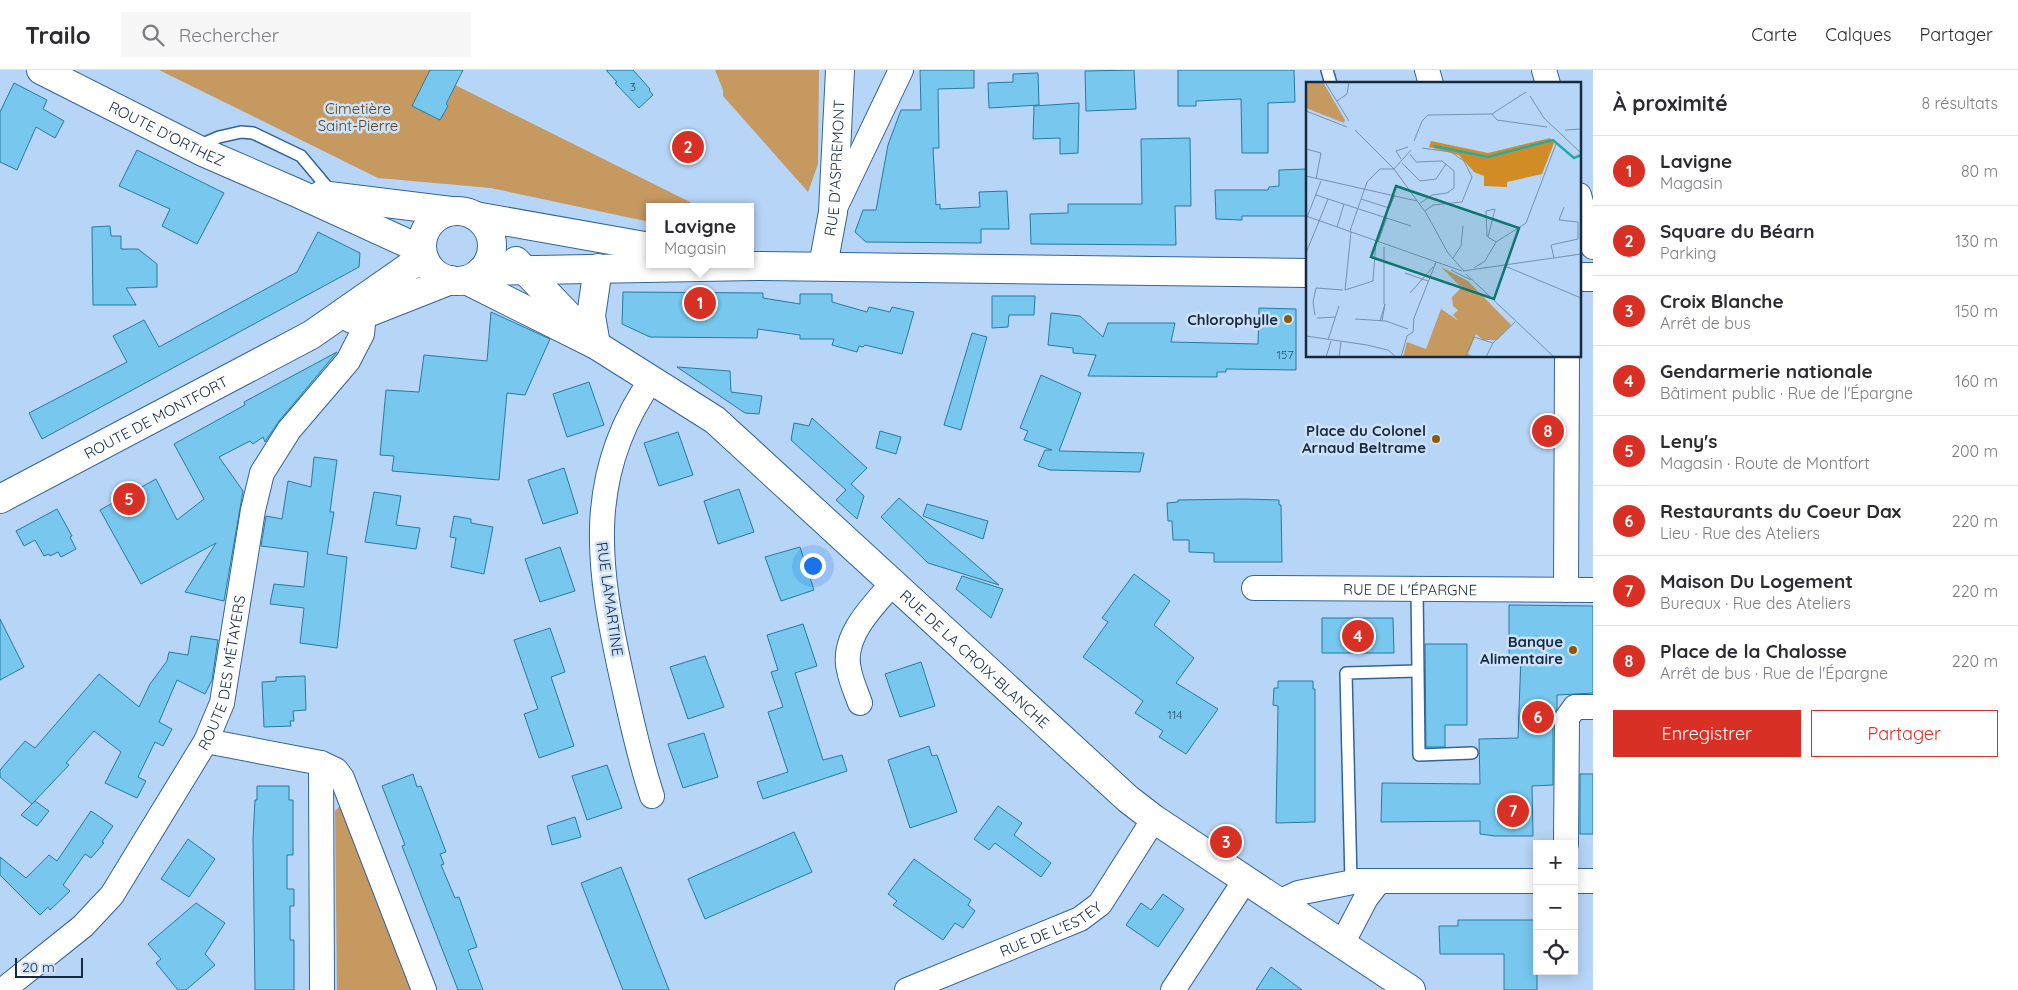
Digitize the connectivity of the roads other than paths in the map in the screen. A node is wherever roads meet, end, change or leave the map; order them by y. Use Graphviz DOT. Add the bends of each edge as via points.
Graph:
graph roads {
  1 [pos="41,70"];
  2 [pos="840,70"];
  3 [pos="901,70"];
  4 [pos="194,147"];
  5 [pos="295,192"];
  6 [pos="335,196"];
  7 [pos="1580,200"];
  8 [pos="833,212"];
  9 [pos="472,221"];
  10 [pos="1587,237"];
  11 [pos="646,246"];
  12 [pos="423,254"];
  13 [pos="754,265"];
  14 [pos="823,266"];
  15 [pos="646,267"];
  16 [pos="598,268"];
  17 [pos="524,270"];
  18 [pos="1306,273"];
  19 [pos="1580,276"];
  20 [pos="466,277"];
  21 [pos="1593,277"];
  22 [pos="364,315"];
  23 [pos="311,335"];
  24 [pos="596,345"];
  25 [pos="1567,358"];
  26 [pos="652,379"];
  27 [pos="0,499"];
  28 [pos="892,584"];
  29 [pos="1254,588"];
  30 [pos="1417,589"];
  31 [pos="1566,590"];
  32 [pos="1593,590"];
  33 [pos="1417,671"];
  34 [pos="860,703"];
  35 [pos="1593,707"];
  36 [pos="206,741"];
  37 [pos="1472,753"];
  38 [pos="321,763"];
  39 [pos="652,796"];
  40 [pos="1154,819"];
  41 [pos="1566,840"];
  42 [pos="1246,879"];
  43 [pos="1379,881"];
  44 [pos="1578,881"];
  45 [pos="1593,881"];
  46 [pos="1351,882"];
  47 [pos="1533,882"];
  48 [pos="1279,902"];
  49 [pos="1342,944"];
  50 [pos="3,990"];
  51 [pos="322,990"];
  52 [pos="424,990"];
  53 [pos="907,990"];
  54 [pos="1173,990"];
  55 [pos="1411,990"];
  1 -- 4 [label="main road, ROUTE D'ORTHEZ"];
  2 -- 8 [label="main road, RUE D'ASPREMONT"];
  3 -- 8 [label="street"];
  4 -- 5 [label="main road, ROUTE D'ORTHEZ"];
  4 -- 6 [label="lane" via="219,137 253,132 301,156"];
  5 -- 6 [label="main road, ROUTE D'ORTHEZ"];
  5 -- 12 [label="main road, ROUTE D'ORTHEZ"];
  6 -- 9 [label="main road, ROUTE D'ORTHEZ"];
  7 -- 10 [label="street"];
  8 -- 14 [label="main road, RUE D'ASPREMONT"];
  9 -- 11 [label="main road, ROUTE D'ORTHEZ"];
  9 -- 12 [label="main road" via="442,214 427,227 423,236"];
  9 -- 17 [label="main road, RUE DE LA CROIX-BLANCHE"];
  9 -- 20 [label="main road" via="491,251 487,264"];
  12 -- 20 [label="main road, RUE DE LA CROIX-BLANCHE" via="437,275"];
  12 -- 23 [label="main road, ROUTE DE MONTFORT"];
  13 -- 14 [label="main road"];
  14 -- 18 [label="main road"];
  15 -- 16 [label="main road"];
  16 -- 17 [label="main road"];
  16 -- 24 [label="main road" via="591,316"];
  17 -- 20 [label="main road"];
  17 -- 24 [label="main road, RUE DE LA CROIX-BLANCHE"];
  19 -- 21 [label="main road"];
  20 -- 22 [label="main road, ROUTE DE MONTFORT"];
  20 -- 24 [label="main road, RUE DE LA CROIX-BLANCHE"];
  22 -- 23 [label="main road, ROUTE DE MONTFORT"];
  22 -- 36 [label="street, ROUTE DES MÉTAYERS" via="362,334 348,362 289,430 262,473 222,702"];
  23 -- 27 [label="main road, ROUTE DE MONTFORT"];
  24 -- 26 [label="main road, RUE DE LA CROIX-BLANCHE"];
  25 -- 31 [label="street"];
  26 -- 28 [label="main road, RUE DE LA CROIX-BLANCHE" via="716,420"];
  26 -- 39 [label="street, RUE LAMARTINE" via="624,428 608,473 601,528 601,554 616,651 641,764"];
  28 -- 34 [label="street" via="850,638 848,668"];
  28 -- 40 [label="main road, RUE DE LA CROIX-BLANCHE"];
  29 -- 30 [label="street, RUE DE L'ÉPARGNE"];
  30 -- 31 [label="street, RUE DE L'ÉPARGNE"];
  30 -- 33 [label="lane"];
  31 -- 32 [label="street, RUE DE L'ÉPARGNE"];
  33 -- 37 [label="lane" via="1419,755"];
  33 -- 46 [label="lane" via="1346,673"];
  35 -- 41 [label="street" via="1575,708 1567,718"];
  36 -- 38 [label="street"];
  36 -- 50 [label="street, ROUTE DES MÉTAYERS" via="112,895 83,926"];
  38 -- 51 [label="street"];
  38 -- 52 [label="street" via="336,770 342,778"];
  40 -- 42 [label="main road, RUE DE LA CROIX-BLANCHE"];
  40 -- 53 [label="street, RUE DE L'ESTEY" via="1100,904 1080,919"];
  42 -- 48 [label="main road, RUE DE LA CROIX-BLANCHE"];
  42 -- 54 [label="street"];
  43 -- 46 [label="street"];
  43 -- 47 [label="street"];
  43 -- 49 [label="street" via="1366,898"];
  44 -- 45 [label="street"];
  46 -- 48 [label="street" via="1298,893"];
  48 -- 49 [label="main road, RUE DE LA CROIX-BLANCHE"];
  49 -- 55 [label="main road, RUE DE LA CROIX-BLANCHE"];
}
